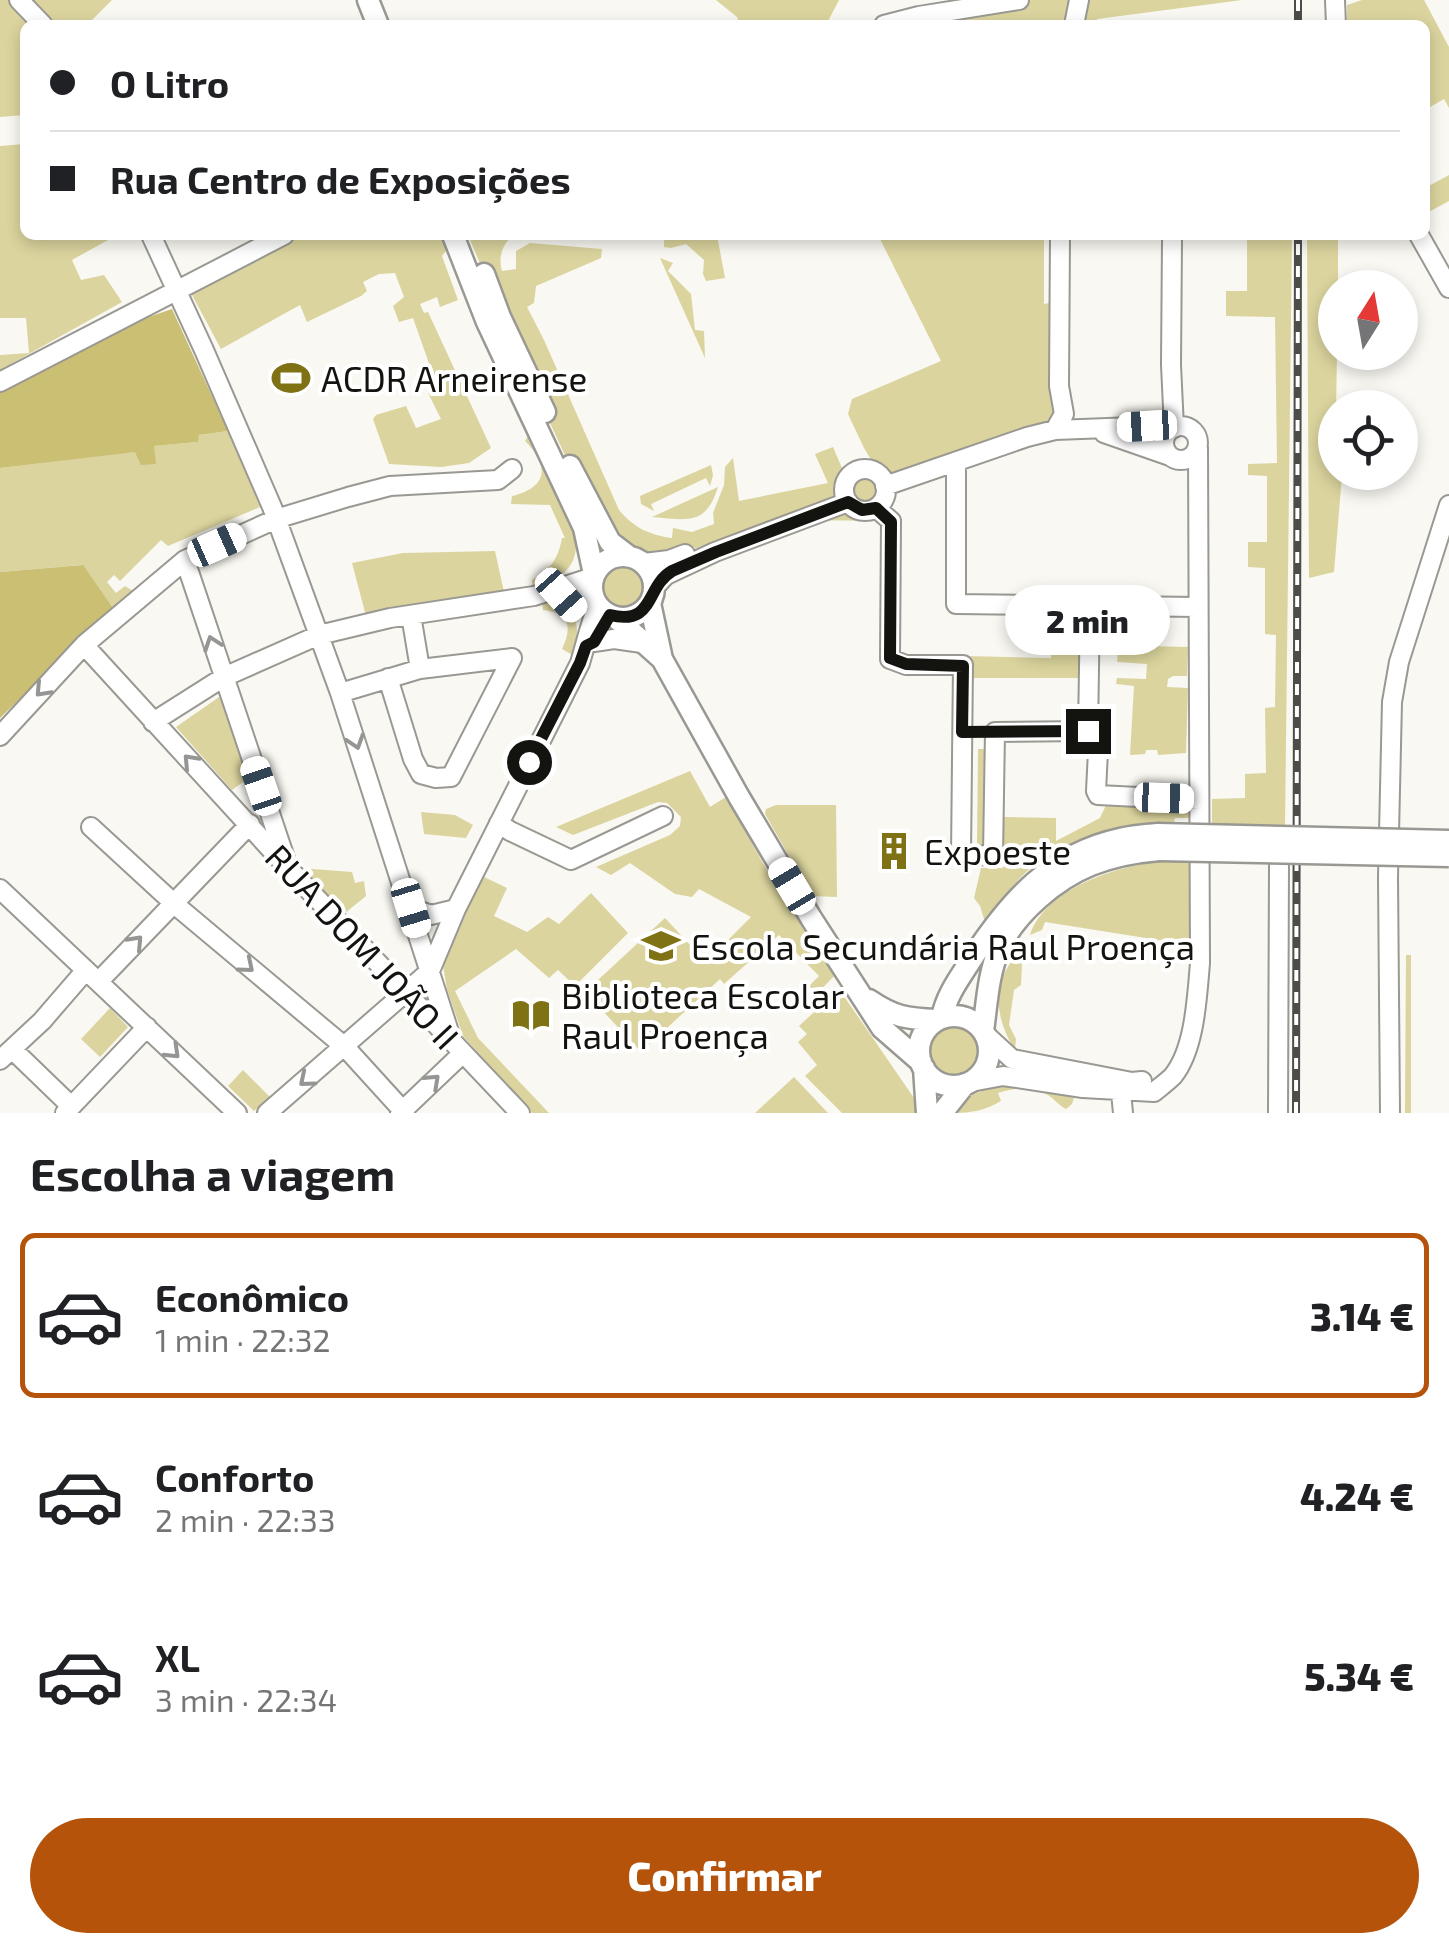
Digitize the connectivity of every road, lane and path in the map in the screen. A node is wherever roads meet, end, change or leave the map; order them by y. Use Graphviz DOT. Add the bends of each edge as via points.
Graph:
graph roads {
  1 [pos="19,0"];
  2 [pos="1019,0"];
  3 [pos="38,20"];
  4 [pos="903,20"];
  5 [pos="153,240"];
  6 [pos="274,240"];
  7 [pos="455,240"];
  8 [pos="470,240"];
  9 [pos="1060,240"];
  10 [pos="1422,240"];
  11 [pos="1172,241"];
  12 [pos="1449,288"];
  13 [pos="176,290"];
  14 [pos="0,382"];
  15 [pos="1173,428"];
  16 [pos="1094,429"];
  17 [pos="1055,430"];
  18 [pos="1198,448"];
  19 [pos="1170,456"];
  20 [pos="956,462"];
  21 [pos="512,468"];
  22 [pos="886,486"];
  23 [pos="847,500"];
  24 [pos="1449,505"];
  25 [pos="876,508"];
  26 [pos="276,519"];
  27 [pos="584,528"];
  28 [pos="635,559"];
  29 [pos="185,560"];
  30 [pos="593,576"];
  31 [pos="559,590"];
  32 [pos="652,595"];
  33 [pos="1090,605"];
  34 [pos="1198,607"];
  35 [pos="605,610"];
  36 [pos="410,615"];
  37 [pos="319,635"];
  38 [pos="589,640"];
  39 [pos="642,643"];
  40 [pos="84,646"];
  41 [pos="662,659"];
  42 [pos="420,669"];
  43 [pos="224,677"];
  44 [pos="388,678"];
  45 [pos="340,693"];
  46 [pos="153,722"];
  47 [pos="1088,731"];
  48 [pos="962,732"];
  49 [pos="996,732"];
  50 [pos="0,736"];
  51 [pos="1200,800"];
  52 [pos="664,816"];
  53 [pos="500,823"];
  54 [pos="250,824"];
  55 [pos="91,827"];
  56 [pos="1449,841"];
  57 [pos="1158,842"];
  58 [pos="1449,856"];
  59 [pos="1279,864"];
  60 [pos="288,868"];
  61 [pos="1,893"];
  62 [pos="173,902"];
  63 [pos="411,908"];
  64 [pos="456,909"];
  65 [pos="430,970"];
  66 [pos="92,975"];
  67 [pos="406,991"];
  68 [pos="863,996"];
  69 [pos="939,1019"];
  70 [pos="147,1027"];
  71 [pos="985,1033"];
  72 [pos="458,1046"];
  73 [pos="345,1047"];
  74 [pos="6,1055"];
  75 [pos="922,1065"];
  76 [pos="1086,1072"];
  77 [pos="968,1083"];
  78 [pos="1070,1086"];
  79 [pos="1146,1087"];
  80 [pos="1121,1092"];
  81 [pos="68,1109"];
  82 [pos="402,1112"];
  83 [pos="237,1113"];
  84 [pos="267,1113"];
  85 [pos="520,1113"];
  86 [pos="927,1113"];
  87 [pos="942,1113"];
  88 [pos="1123,1113"];
  89 [pos="1158,1113"];
  90 [pos="1278,1113"];
  91 [pos="1390,1113"];
  1 -- 3 [label="street"];
  2 -- 4 [label="street"];
  5 -- 13 [label="street"];
  6 -- 13 [label="street"];
  7 -- 27 [label="main road"];
  8 -- 28 [label="main road" via="575,477 610,542"];
  9 -- 17 [label="street"];
  10 -- 12 [label="street"];
  11 -- 15 [label="street"];
  13 -- 14 [label="street"];
  13 -- 26 [label="street"];
  15 -- 16 [label="street"];
  15 -- 18 [label="street" via="1191,429"];
  15 -- 19 [label="street" via="1164,441"];
  16 -- 17 [label="street"];
  16 -- 19 [label="street"];
  17 -- 20 [label="street"];
  18 -- 19 [label="street" via="1186,459"];
  18 -- 34 [label="street"];
  20 -- 22 [label="street"];
  20 -- 33 [label="street" via="956,604"];
  21 -- 26 [label="street" via="498,480 390,486"];
  22 -- 23 [label="street" via="875,472 854,472"];
  22 -- 25 [label="street"];
  23 -- 25 [label="street" via="862,510"];
  23 -- 28 [label="street" via="673,559"];
  23 -- 32 [label="street" via="666,574"];
  24 -- 91 [label="street" via="1392,702"];
  25 -- 48 [label="street" via="891,522 890,658 963,666"];
  26 -- 29 [label="street"];
  26 -- 37 [label="street"];
  27 -- 30 [label="main road"];
  27 -- 31 [label="street" via="580,558"];
  28 -- 30 [label="main road" via="609,558"];
  28 -- 32 [label="main road" via="651,573"];
  29 -- 40 [label="street"];
  43 -- 29 [label="street, one-way"];
  30 -- 31 [label="street"];
  30 -- 35 [label="main road"];
  31 -- 35 [label="street"];
  31 -- 36 [label="street"];
  31 -- 38 [label="street"];
  32 -- 35 [label="main road" via="636,615"];
  32 -- 41 [label="main road"];
  33 -- 34 [label="street"];
  33 -- 47 [label="street"];
  34 -- 51 [label="street"];
  35 -- 38 [label="street"];
  35 -- 39 [label="main road"];
  36 -- 37 [label="street"];
  36 -- 42 [label="street"];
  37 -- 43 [label="street"];
  37 -- 45 [label="street"];
  38 -- 39 [label="street"];
  38 -- 53 [label="street"];
  39 -- 41 [label="main road"];
  40 -- 46 [label="street, RUA DOM JOÃO II"];
  40 -- 50 [label="street, one-way"];
  41 -- 68 [label="main road"];
  42 -- 44 [label="street"];
  42 -- 44 [label="street" via="512,658 451,777 421,774"];
  43 -- 46 [label="street"];
  43 -- 60 [label="street"];
  44 -- 45 [label="street"];
  45 -- 63 [label="street, one-way"];
  54 -- 46 [label="street, RUA DOM JOÃO II, one-way"];
  47 -- 49 [label="street"];
  47 -- 51 [label="street" via="1098,731 1098,795"];
  48 -- 49 [label="street"];
  48 -- 49 [label="street" via="961,856 993,855"];
  51 -- 79 [label="street" via="1200,963 1190,1036 1181,1060"];
  52 -- 53 [label="street" via="570,860"];
  53 -- 64 [label="street"];
  54 -- 60 [label="street, RUA DOM JOÃO II"];
  54 -- 62 [label="street"];
  55 -- 62 [label="street"];
  56 -- 57 [label="main road, bridge"];
  57 -- 58 [label="main road, bridge"];
  57 -- 69 [label="main road" via="1120,839 1080,852 1035,882 990,931"];
  57 -- 71 [label="main road" via="1088,866 1028,909 1007,935 990,975"];
  59 -- 90 [label="street"];
  60 -- 67 [label="street, RUA DOM JOÃO II"];
  61 -- 66 [label="street"];
  66 -- 62 [label="street, one-way"];
  62 -- 73 [label="street, one-way"];
  63 -- 64 [label="street" via="432,915"];
  63 -- 65 [label="street"];
  64 -- 65 [label="street"];
  65 -- 67 [label="street"];
  65 -- 72 [label="street"];
  66 -- 70 [label="street"];
  66 -- 74 [label="street"];
  67 -- 72 [label="street, RUA DOM JOÃO II"];
  67 -- 73 [label="street"];
  68 -- 69 [label="main road" via="904,1018"];
  68 -- 75 [label="main road" via="882,1028"];
  69 -- 71 [label="main road" via="965,1017"];
  69 -- 75 [label="main road" via="923,1035"];
  70 -- 81 [label="street"];
  70 -- 83 [label="street, one-way"];
  71 -- 76 [label="street" via="1012,1059"];
  71 -- 77 [label="main road" via="988,1062"];
  82 -- 72 [label="street, one-way"];
  72 -- 85 [label="street, RUA DOM JOÃO II"];
  73 -- 82 [label="street"];
  73 -- 84 [label="street, one-way"];
  74 -- 81 [label="street"];
  75 -- 77 [label="main road" via="938,1082"];
  75 -- 86 [label="main road"];
  76 -- 78 [label="street"];
  76 -- 79 [label="street"];
  77 -- 78 [label="street" via="1003,1076"];
  77 -- 87 [label="main road"];
  78 -- 80 [label="street"];
  79 -- 80 [label="street"];
  79 -- 89 [label="street"];
  80 -- 88 [label="street"];
}
